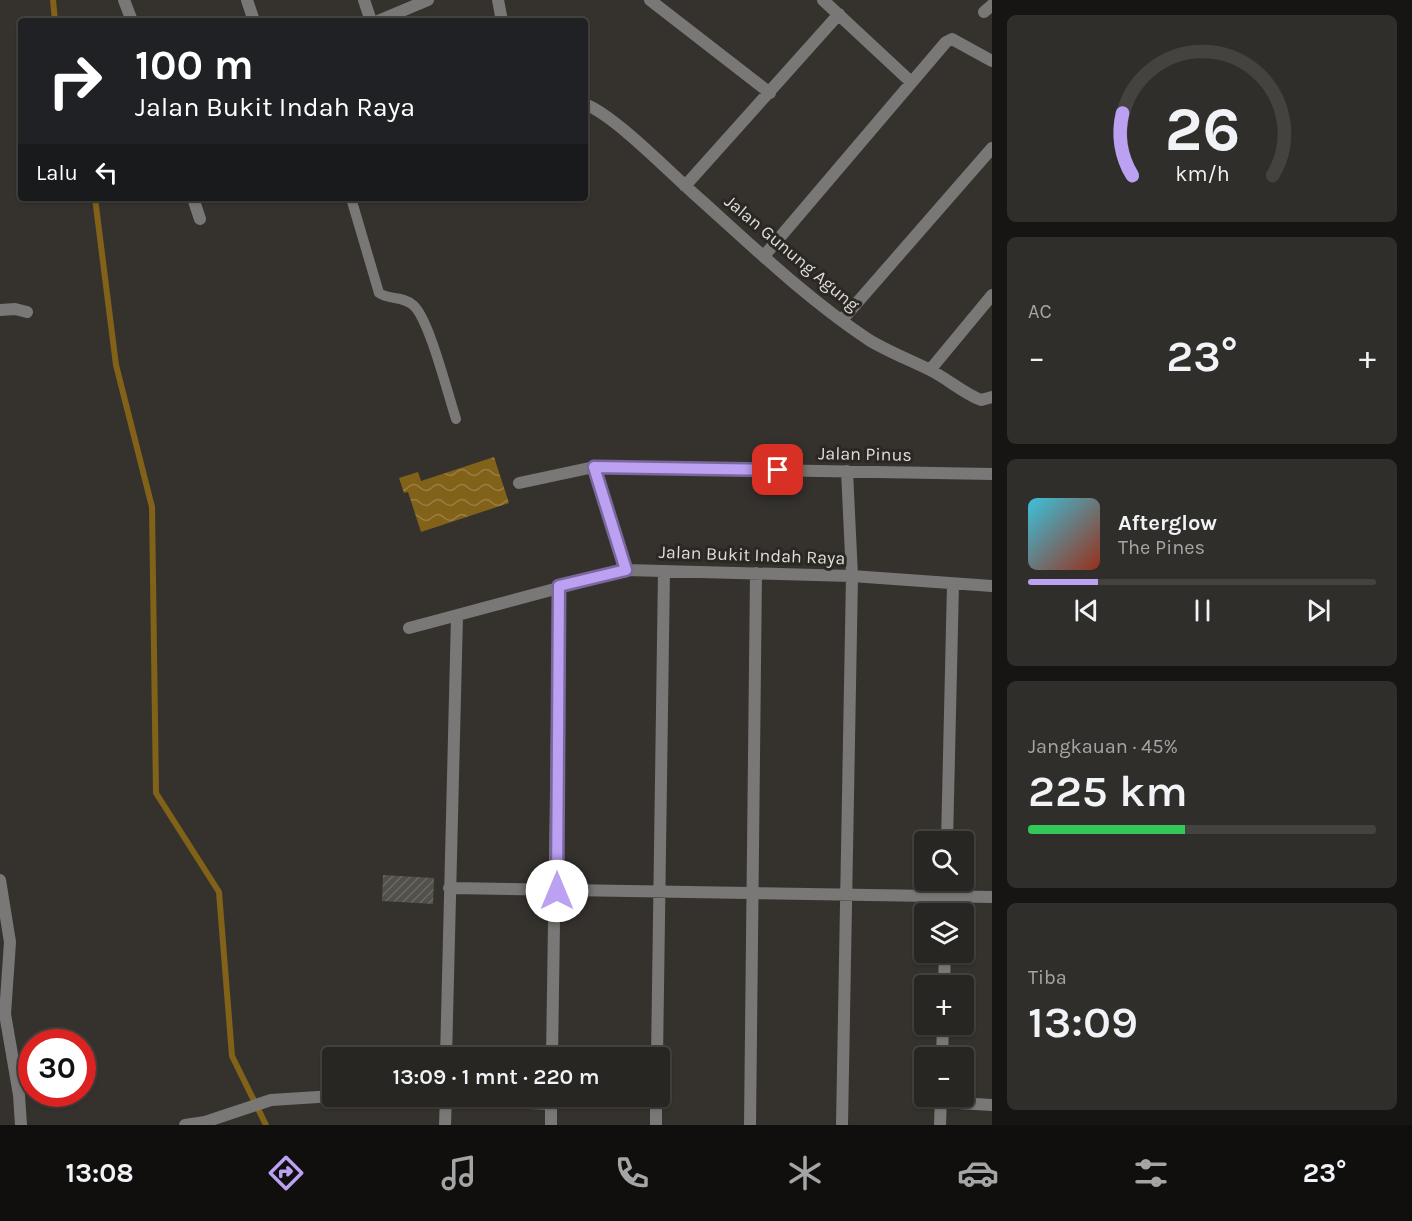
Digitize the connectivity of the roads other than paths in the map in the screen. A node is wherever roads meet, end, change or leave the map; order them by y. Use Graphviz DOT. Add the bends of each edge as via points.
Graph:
graph roads {
  1 [pos="124,0"];
  2 [pos="247,0"];
  3 [pos="364,0"];
  4 [pos="428,0"];
  5 [pos="498,0"];
  6 [pos="650,0"];
  7 [pos="823,0"];
  8 [pos="839,14"];
  9 [pos="131,18"];
  10 [pos="253,18"];
  11 [pos="370,18"];
  12 [pos="385,18"];
  13 [pos="501,18"];
  14 [pos="992,61"];
  15 [pos="911,82"];
  16 [pos="770,93"];
  17 [pos="588,105"];
  18 [pos="992,148"];
  19 [pos="685,186"];
  20 [pos="194,201"];
  21 [pos="352,201"];
  22 [pos="200,219"];
  23 [pos="764,256"];
  24 [pos="992,295"];
  25 [pos="0,310"];
  26 [pos="27,312"];
  27 [pos="842,320"];
  28 [pos="930,370"];
  29 [pos="992,397"];
  30 [pos="456,419"];
  31 [pos="594,467"];
  32 [pos="847,471"];
  33 [pos="992,474"];
  34 [pos="519,483"];
  35 [pos="626,570"];
  36 [pos="664,571"];
  37 [pos="756,573"];
  38 [pos="852,576"];
  39 [pos="953,584"];
  40 [pos="559,586"];
  41 [pos="992,586"];
  42 [pos="457,615"];
  43 [pos="409,628"];
  44 [pos="947,831"];
  45 [pos="0,880"];
  46 [pos="449,888"];
  47 [pos="557,891"];
  48 [pos="946,891"];
  49 [pos="660,892"];
  50 [pos="754,894"];
  51 [pos="844,896"];
  52 [pos="946,896"];
  53 [pos="992,897"];
  54 [pos="946,903"];
  55 [pos="3,1019"];
  56 [pos="447,1047"];
  57 [pos="552,1047"];
  58 [pos="657,1047"];
  59 [pos="322,1097"];
  60 [pos="974,1103"];
  61 [pos="992,1105"];
  62 [pos="446,1107"];
  63 [pos="551,1107"];
  64 [pos="656,1107"];
  65 [pos="941,1107"];
  66 [pos="21,1125"];
  67 [pos="184,1125"];
  68 [pos="445,1125"];
  69 [pos="551,1125"];
  70 [pos="656,1125"];
  71 [pos="750,1125"];
  72 [pos="842,1125"];
  73 [pos="940,1125"];
  1 -- 9 [label="street"];
  2 -- 10 [label="street"];
  3 -- 11 [label="street"];
  4 -- 12 [label="street"];
  5 -- 13 [label="street"];
  6 -- 16 [label="street"];
  7 -- 8 [label="street"];
  8 -- 15 [label="street"];
  8 -- 16 [label="street"];
  14 -- 15 [label="street" via="952,39"];
  15 -- 23 [label="street"];
  16 -- 19 [label="street"];
  17 -- 19 [label="street, Jalan Gunung Agung"];
  18 -- 27 [label="street"];
  19 -- 23 [label="street, Jalan Gunung Agung"];
  20 -- 22 [label="street"];
  21 -- 30 [label="lane" via="379,293 406,300 422,317"];
  23 -- 27 [label="street, Jalan Gunung Agung"];
  24 -- 28 [label="street"];
  25 -- 26 [label="street"];
  27 -- 28 [label="street, Jalan Gunung Agung" via="899,357"];
  28 -- 29 [label="street, Jalan Gunung Agung" via="973,397"];
  31 -- 32 [label="street, Jalan Pinus"];
  31 -- 34 [label="street, Jalan Pinus"];
  31 -- 35 [label="street"];
  32 -- 33 [label="street, Jalan Pinus"];
  32 -- 38 [label="street"];
  35 -- 36 [label="street, Jalan Bukit Indah Raya"];
  35 -- 40 [label="street, Jalan Bukit Indah Raya"];
  36 -- 37 [label="street, Jalan Bukit Indah Raya"];
  36 -- 49 [label="street"];
  37 -- 38 [label="street, Jalan Bukit Indah Raya"];
  37 -- 50 [label="street"];
  38 -- 39 [label="street, Jalan Bukit Indah Raya"];
  38 -- 51 [label="street"];
  39 -- 41 [label="street, Jalan Bukit Indah Raya"];
  39 -- 44 [label="street"];
  40 -- 42 [label="street, Jalan Bukit Indah Raya"];
  40 -- 47 [label="street"];
  42 -- 43 [label="street, Jalan Bukit Indah Raya"];
  42 -- 46 [label="street"];
  45 -- 55 [label="street" via="10,942"];
  46 -- 47 [label="street"];
  46 -- 56 [label="street"];
  47 -- 49 [label="street"];
  47 -- 57 [label="street"];
  48 -- 52 [label="street"];
  49 -- 50 [label="street"];
  49 -- 58 [label="street"];
  50 -- 51 [label="street"];
  50 -- 71 [label="street"];
  51 -- 52 [label="street"];
  51 -- 72 [label="street"];
  52 -- 53 [label="street"];
  52 -- 54 [label="street"];
  55 -- 66 [label="street" via="20,1095"];
  59 -- 67 [label="street" via="261,1103"];
  60 -- 61 [label="street"];
  62 -- 68 [label="street"];
  63 -- 69 [label="street"];
  64 -- 70 [label="street"];
  65 -- 73 [label="street"];
}
